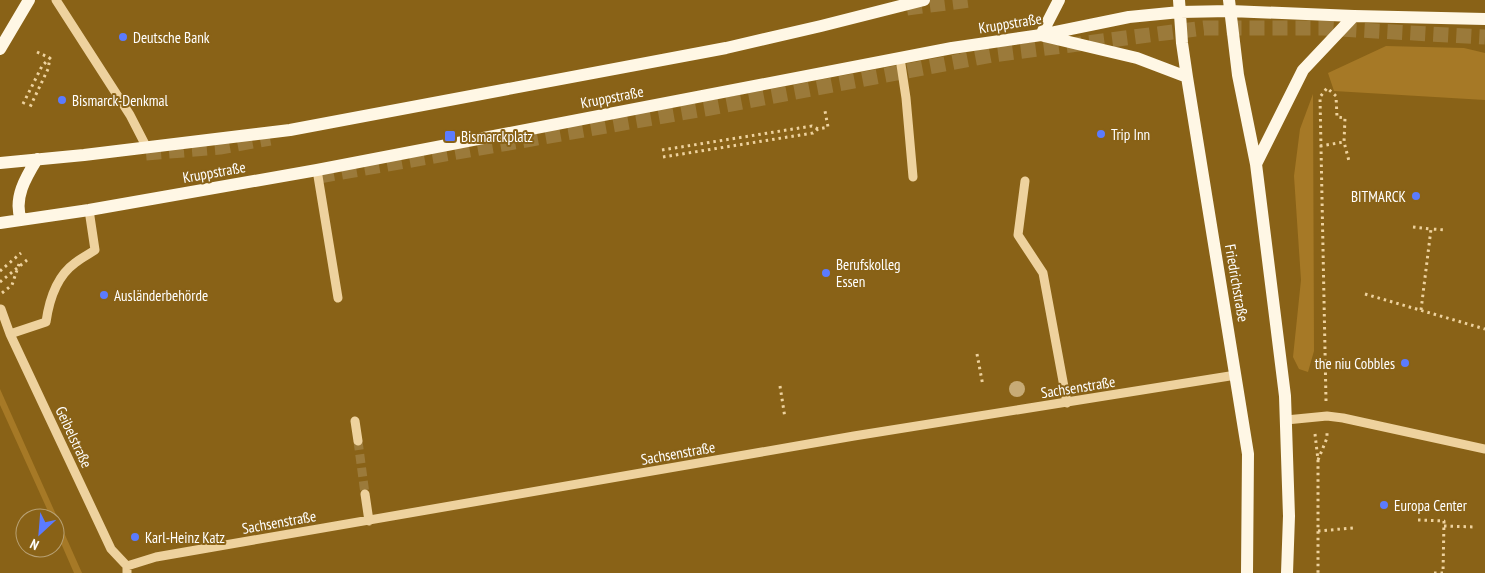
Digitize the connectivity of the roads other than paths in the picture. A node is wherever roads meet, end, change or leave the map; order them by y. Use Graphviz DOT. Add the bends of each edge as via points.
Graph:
graph roads {
  1 [pos="29,0"];
  2 [pos="56,0"];
  3 [pos="924,0"];
  4 [pos="1059,0"];
  5 [pos="1229,5"];
  6 [pos="1180,6"];
  7 [pos="1354,16"];
  8 [pos="1484,20"];
  9 [pos="1041,35"];
  10 [pos="0,49"];
  11 [pos="900,58"];
  12 [pos="1187,77"];
  13 [pos="146,148"];
  14 [pos="37,159"];
  15 [pos="0,163"];
  16 [pos="1256,164"];
  17 [pos="317,170"];
  18 [pos="913,177"];
  19 [pos="1025,181"];
  20 [pos="89,210"];
  21 [pos="21,220"];
  22 [pos="0,223"];
  23 [pos="338,298"];
  24 [pos="1,309"];
  25 [pos="10,334"];
  26 [pos="1236,375"];
  27 [pos="1067,403"];
  28 [pos="1286,420"];
  29 [pos="355,421"];
  30 [pos="358,440"];
  31 [pos="1485,449"];
  32 [pos="365,494"];
  33 [pos="369,521"];
  34 [pos="127,570"];
  35 [pos="1247,573"];
  36 [pos="1288,573"];
  1 -- 10 [label="main road"];
  2 -- 13 [label="street" via="130,114"];
  3 -- 13 [label="main road, Kruppstraße" via="716,50 290,130"];
  4 -- 9 [label="main road"];
  5 -- 6 [label="main road, Kruppstraße"];
  5 -- 7 [label="main road, Kruppstraße"];
  5 -- 16 [label="main road" via="1238,76"];
  6 -- 9 [label="main road, Kruppstraße"];
  6 -- 12 [label="main road, Friedrichstraße"];
  7 -- 8 [label="main road, Kruppstraße"];
  7 -- 16 [label="main road" via="1303,70"];
  9 -- 11 [label="main road, Kruppstraße"];
  9 -- 12 [label="main road" via="1137,58"];
  11 -- 17 [label="main road, Kruppstraße"];
  11 -- 18 [label="street"];
  12 -- 26 [label="main road, Friedrichstraße"];
  13 -- 14 [label="main road, Kruppstraße"];
  14 -- 15 [label="main road, Kruppstraße"];
  14 -- 21 [label="main road" via="19,196"];
  16 -- 28 [label="main road"];
  17 -- 20 [label="main road, Kruppstraße"];
  17 -- 23 [label="street"];
  19 -- 27 [label="street" via="1018,235 1043,273"];
  20 -- 21 [label="main road, Kruppstraße"];
  20 -- 25 [label="street" via="95,250 73,264 59,280 46,322"];
  21 -- 22 [label="main road, Kruppstraße"];
  24 -- 25 [label="street, Geibelstraße"];
  25 -- 34 [label="street, Geibelstraße" via="110,549"];
  26 -- 27 [label="street, Sachsenstraße"];
  26 -- 35 [label="main road, Friedrichstraße" via="1248,454"];
  27 -- 33 [label="street, Sachsenstraße" via="854,436"];
  28 -- 31 [label="street" via="1327,416 1343,418"];
  28 -- 36 [label="main road"];
  29 -- 30 [label="street"];
  32 -- 33 [label="street"];
  33 -- 34 [label="street, Sachsenstraße" via="156,557"];
}
